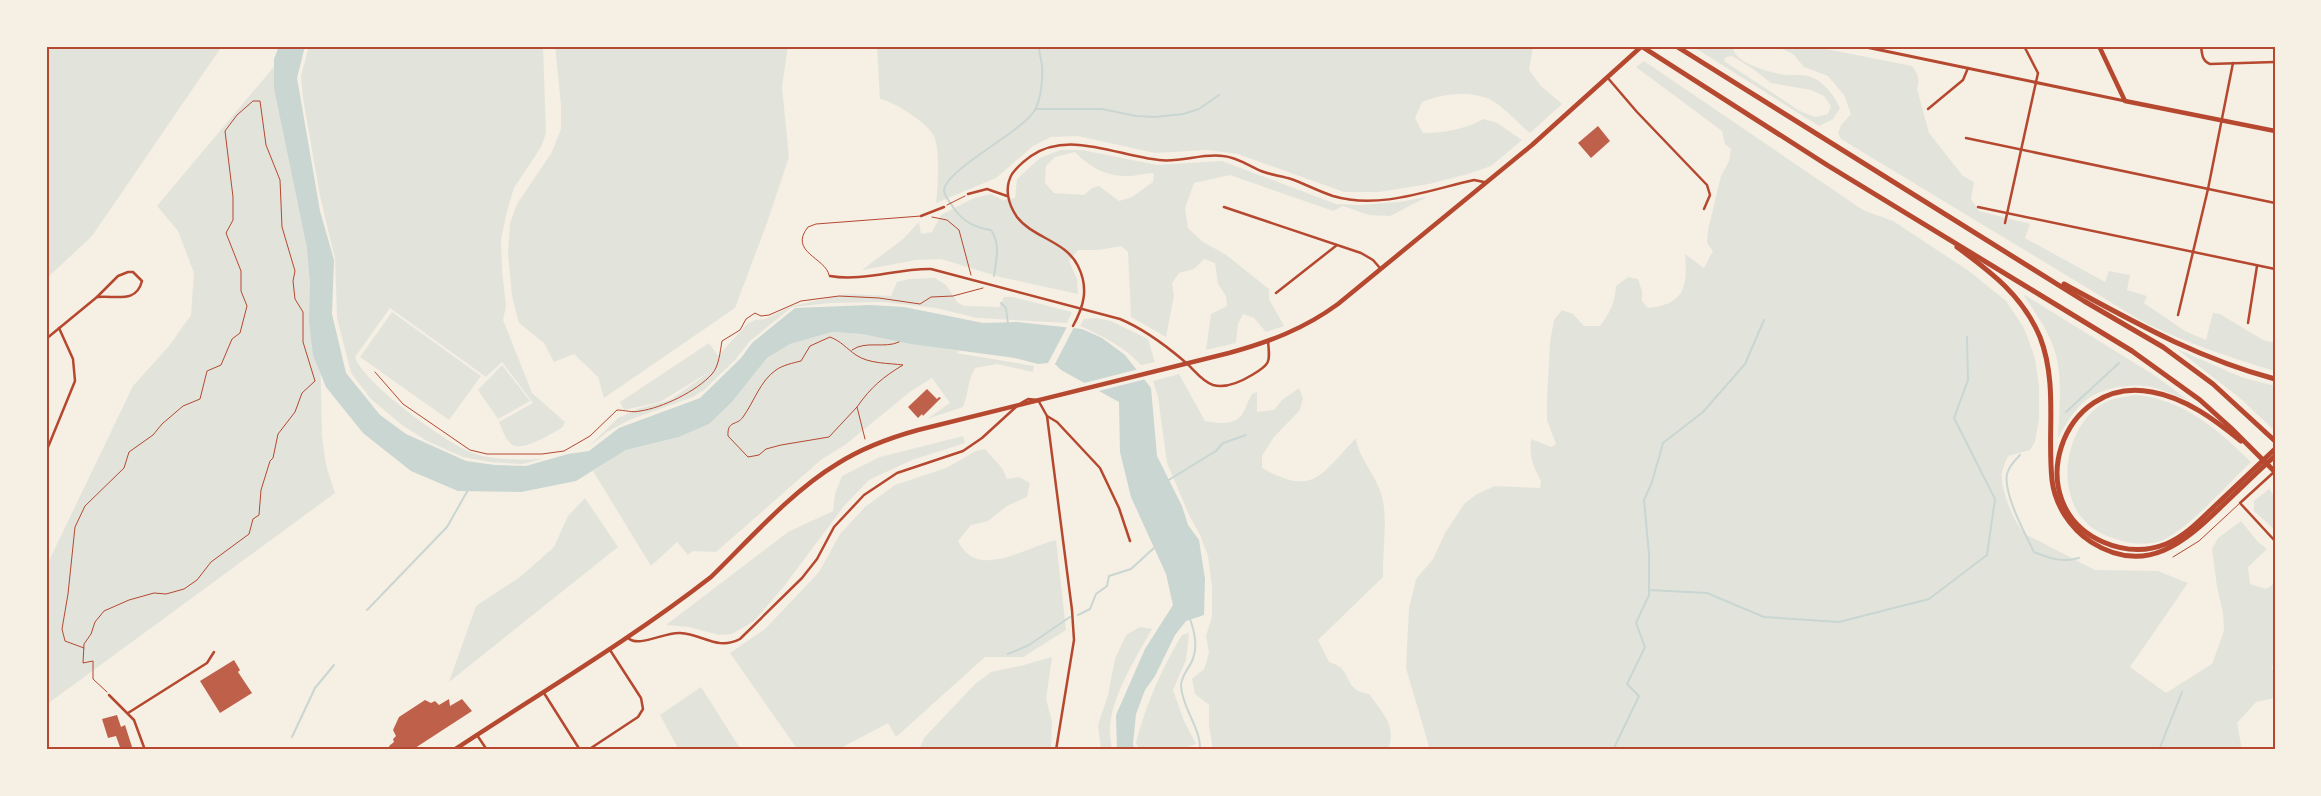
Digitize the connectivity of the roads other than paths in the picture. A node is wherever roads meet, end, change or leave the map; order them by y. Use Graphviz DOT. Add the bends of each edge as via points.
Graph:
graph roads {
  1 [pos="1641,46"];
  2 [pos="1676,46"];
  3 [pos="1861,46"];
  4 [pos="2024,46"];
  5 [pos="2099,46"];
  6 [pos="2201,46"];
  7 [pos="2275,62"];
  8 [pos="2233,63"];
  9 [pos="1968,68"];
  10 [pos="1607,77"];
  11 [pos="2036,82"];
  12 [pos="2124,101"];
  13 [pos="1928,110"];
  14 [pos="2222,121"];
  15 [pos="2275,131"];
  16 [pos="1966,138"];
  17 [pos="2021,149"];
  18 [pos="1486,183"];
  19 [pos="2208,189"];
  20 [pos="968,194"];
  21 [pos="1007,196"];
  22 [pos="2275,203"];
  23 [pos="944,207"];
  24 [pos="1224,207"];
  25 [pos="1978,207"];
  26 [pos="1704,209"];
  27 [pos="2007,213"];
  28 [pos="921,216"];
  29 [pos="2005,223"];
  30 [pos="1931,228"];
  31 [pos="1337,245"];
  32 [pos="2193,252"];
  33 [pos="2024,263"];
  34 [pos="2257,266"];
  35 [pos="1380,268"];
  36 [pos="2275,269"];
  37 [pos="830,276"];
  38 [pos="1276,293"];
  39 [pos="97,297"];
  40 [pos="1082,308"];
  41 [pos="2178,315"];
  42 [pos="2248,323"];
  43 [pos="1073,326"];
  44 [pos="59,328"];
  45 [pos="46,339"];
  46 [pos="1268,342"];
  47 [pos="2275,379"];
  48 [pos="1046,416"];
  49 [pos="2275,441"];
  50 [pos="2275,450"];
  51 [pos="46,452"];
  52 [pos="2275,456"];
  53 [pos="2261,457"];
  54 [pos="2275,471"];
  55 [pos="2240,503"];
  56 [pos="1130,541"];
  57 [pos="2275,541"];
  58 [pos="2173,557"];
  59 [pos="626,637"];
  60 [pos="609,648"];
  61 [pos="214,652"];
  62 [pos="543,691"];
  63 [pos="110,695"];
  64 [pos="128,713"];
  65 [pos="477,734"];
  66 [pos="145,750"];
  67 [pos="454,750"];
  68 [pos="487,750"];
  69 [pos="580,750"];
  70 [pos="588,750"];
  71 [pos="1056,750"];
  1 -- 10 [label="main road"];
  1 -- 30 [label="highway"];
  2 -- 33 [label="highway"];
  3 -- 9 [label="street"];
  4 -- 11 [label="street" via="2038,73"];
  5 -- 12 [label="main road"];
  6 -- 8 [label="street" via="2206,62"];
  7 -- 8 [label="street"];
  8 -- 14 [label="street"];
  9 -- 11 [label="street"];
  9 -- 13 [label="street" via="1963,80"];
  10 -- 18 [label="main road"];
  10 -- 26 [label="street" via="1707,186 1710,195"];
  11 -- 12 [label="street"];
  11 -- 17 [label="street"];
  12 -- 14 [label="main road"];
  14 -- 15 [label="main road"];
  14 -- 19 [label="street"];
  16 -- 17 [label="street"];
  17 -- 19 [label="street"];
  17 -- 27 [label="street"];
  18 -- 21 [label="street" via="1474,180 1390,199 1356,200 1334,196 1221,155 1164,161 1062,144 1041,150 1015,170"];
  18 -- 35 [label="main road"];
  19 -- 22 [label="street"];
  19 -- 32 [label="street"];
  20 -- 21 [label="street" via="987,189"];
  21 -- 40 [label="street" via="1021,222 1075,260 1084,287"];
  23 -- 28 [label="street"];
  24 -- 31 [label="street"];
  25 -- 27 [label="street"];
  27 -- 29 [label="street"];
  27 -- 32 [label="street"];
  28 -- 37 [label="lane" via="808,227 803,236 805,249 825,266"];
  30 -- 52 [label="highway" via="1997,277 2017,298 2034,324 2050,375 2054,491 2067,519 2089,541 2132,555 2172,548 2196,531"];
  30 -- 53 [label="highway" via="2157,368 2200,400"];
  31 -- 35 [label="street" via="1367,256"];
  31 -- 38 [label="street"];
  32 -- 34 [label="street"];
  32 -- 41 [label="street"];
  33 -- 47 [label="highway" via="2169,340"];
  33 -- 49 [label="highway" via="2175,355 2229,398"];
  34 -- 36 [label="street"];
  34 -- 42 [label="street"];
  35 -- 46 [label="main road" via="1319,317"];
  37 -- 40 [label="street" via="931,269"];
  39 -- 39 [label="street" via="118,276 128,272 133,272 142,281 139,292 134,296"];
  39 -- 44 [label="street"];
  40 -- 43 [label="street"];
  40 -- 46 [label="street" via="1140,327 1206,382 1221,387 1237,383 1266,367 1270,358"];
  44 -- 45 [label="street"];
  44 -- 51 [label="street" via="73,359 76,381"];
  46 -- 59 [label="main road" via="873,445 823,473 711,576"];
  48 -- 56 [label="street" via="1058,422 1100,468"];
  48 -- 59 [label="street" via="1041,404 1033,398 1019,404 972,445 948,458 897,473 864,495 834,527 817,559 802,578 740,639 717,644 674,633 636,643"];
  48 -- 71 [label="street" via="1074,640"];
  50 -- 53 [label="highway" via="2184,534 2148,549 2116,547 2086,531 2072,518 2057,475 2061,443 2074,420 2093,403 2126,391 2151,391 2185,404 2216,422"];
  53 -- 54 [label="highway"];
  54 -- 55 [label="street"];
  55 -- 57 [label="street"];
  55 -- 58 [label="lane" via="2198,541"];
  59 -- 60 [label="main road"];
  60 -- 62 [label="main road"];
  60 -- 70 [label="street" via="642,701 643,709 640,715"];
  61 -- 64 [label="street" via="207,664"];
  62 -- 65 [label="main road"];
  62 -- 69 [label="street"];
  63 -- 64 [label="street"];
  64 -- 66 [label="street" via="142,736"];
  65 -- 67 [label="main road"];
  65 -- 68 [label="street"];
}
